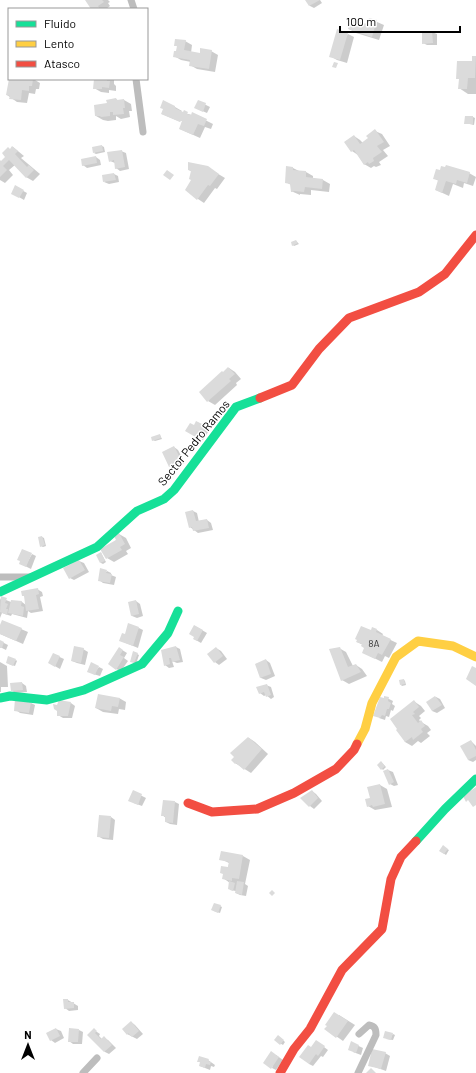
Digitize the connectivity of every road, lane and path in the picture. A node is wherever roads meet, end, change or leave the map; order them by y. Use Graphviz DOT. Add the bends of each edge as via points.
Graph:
graph roads {
  1 [pos="136,80"];
  2 [pos="143,132"];
  3 [pos="476,235"];
  4 [pos="35,576"];
  5 [pos="0,577"];
  6 [pos="0,592"];
  7 [pos="178,611"];
  8 [pos="476,657"];
  9 [pos="0,698"];
  10 [pos="476,779"];
  11 [pos="188,803"];
  12 [pos="359,1034"];
  13 [pos="97,1058"];
  14 [pos="83,1073"];
  15 [pos="280,1073"];
  16 [pos="358,1073"];
  1 -- 2 [label="street"];
  3 -- 4 [label="street, Sector Pedro Ramos" via="445,274 419,292 349,318 319,349 292,385 236,407 174,490 164,498 136,511 97,546"];
  4 -- 5 [label="street"];
  4 -- 6 [label="street, Sector Pedro Ramos"];
  7 -- 9 [label="street" via="168,633 142,664 84,690 47,700 10,696"];
  8 -- 11 [label="street" via="453,646 418,641 396,658 372,703 365,729 354,750 336,769 294,793 257,809 212,812"];
  10 -- 15 [label="street" via="401,857 391,879 382,929 342,970 310,1029"];
  12 -- 16 [label="street" via="369,1025 376,1029 376,1035"];
  13 -- 14 [label="street"];
}
